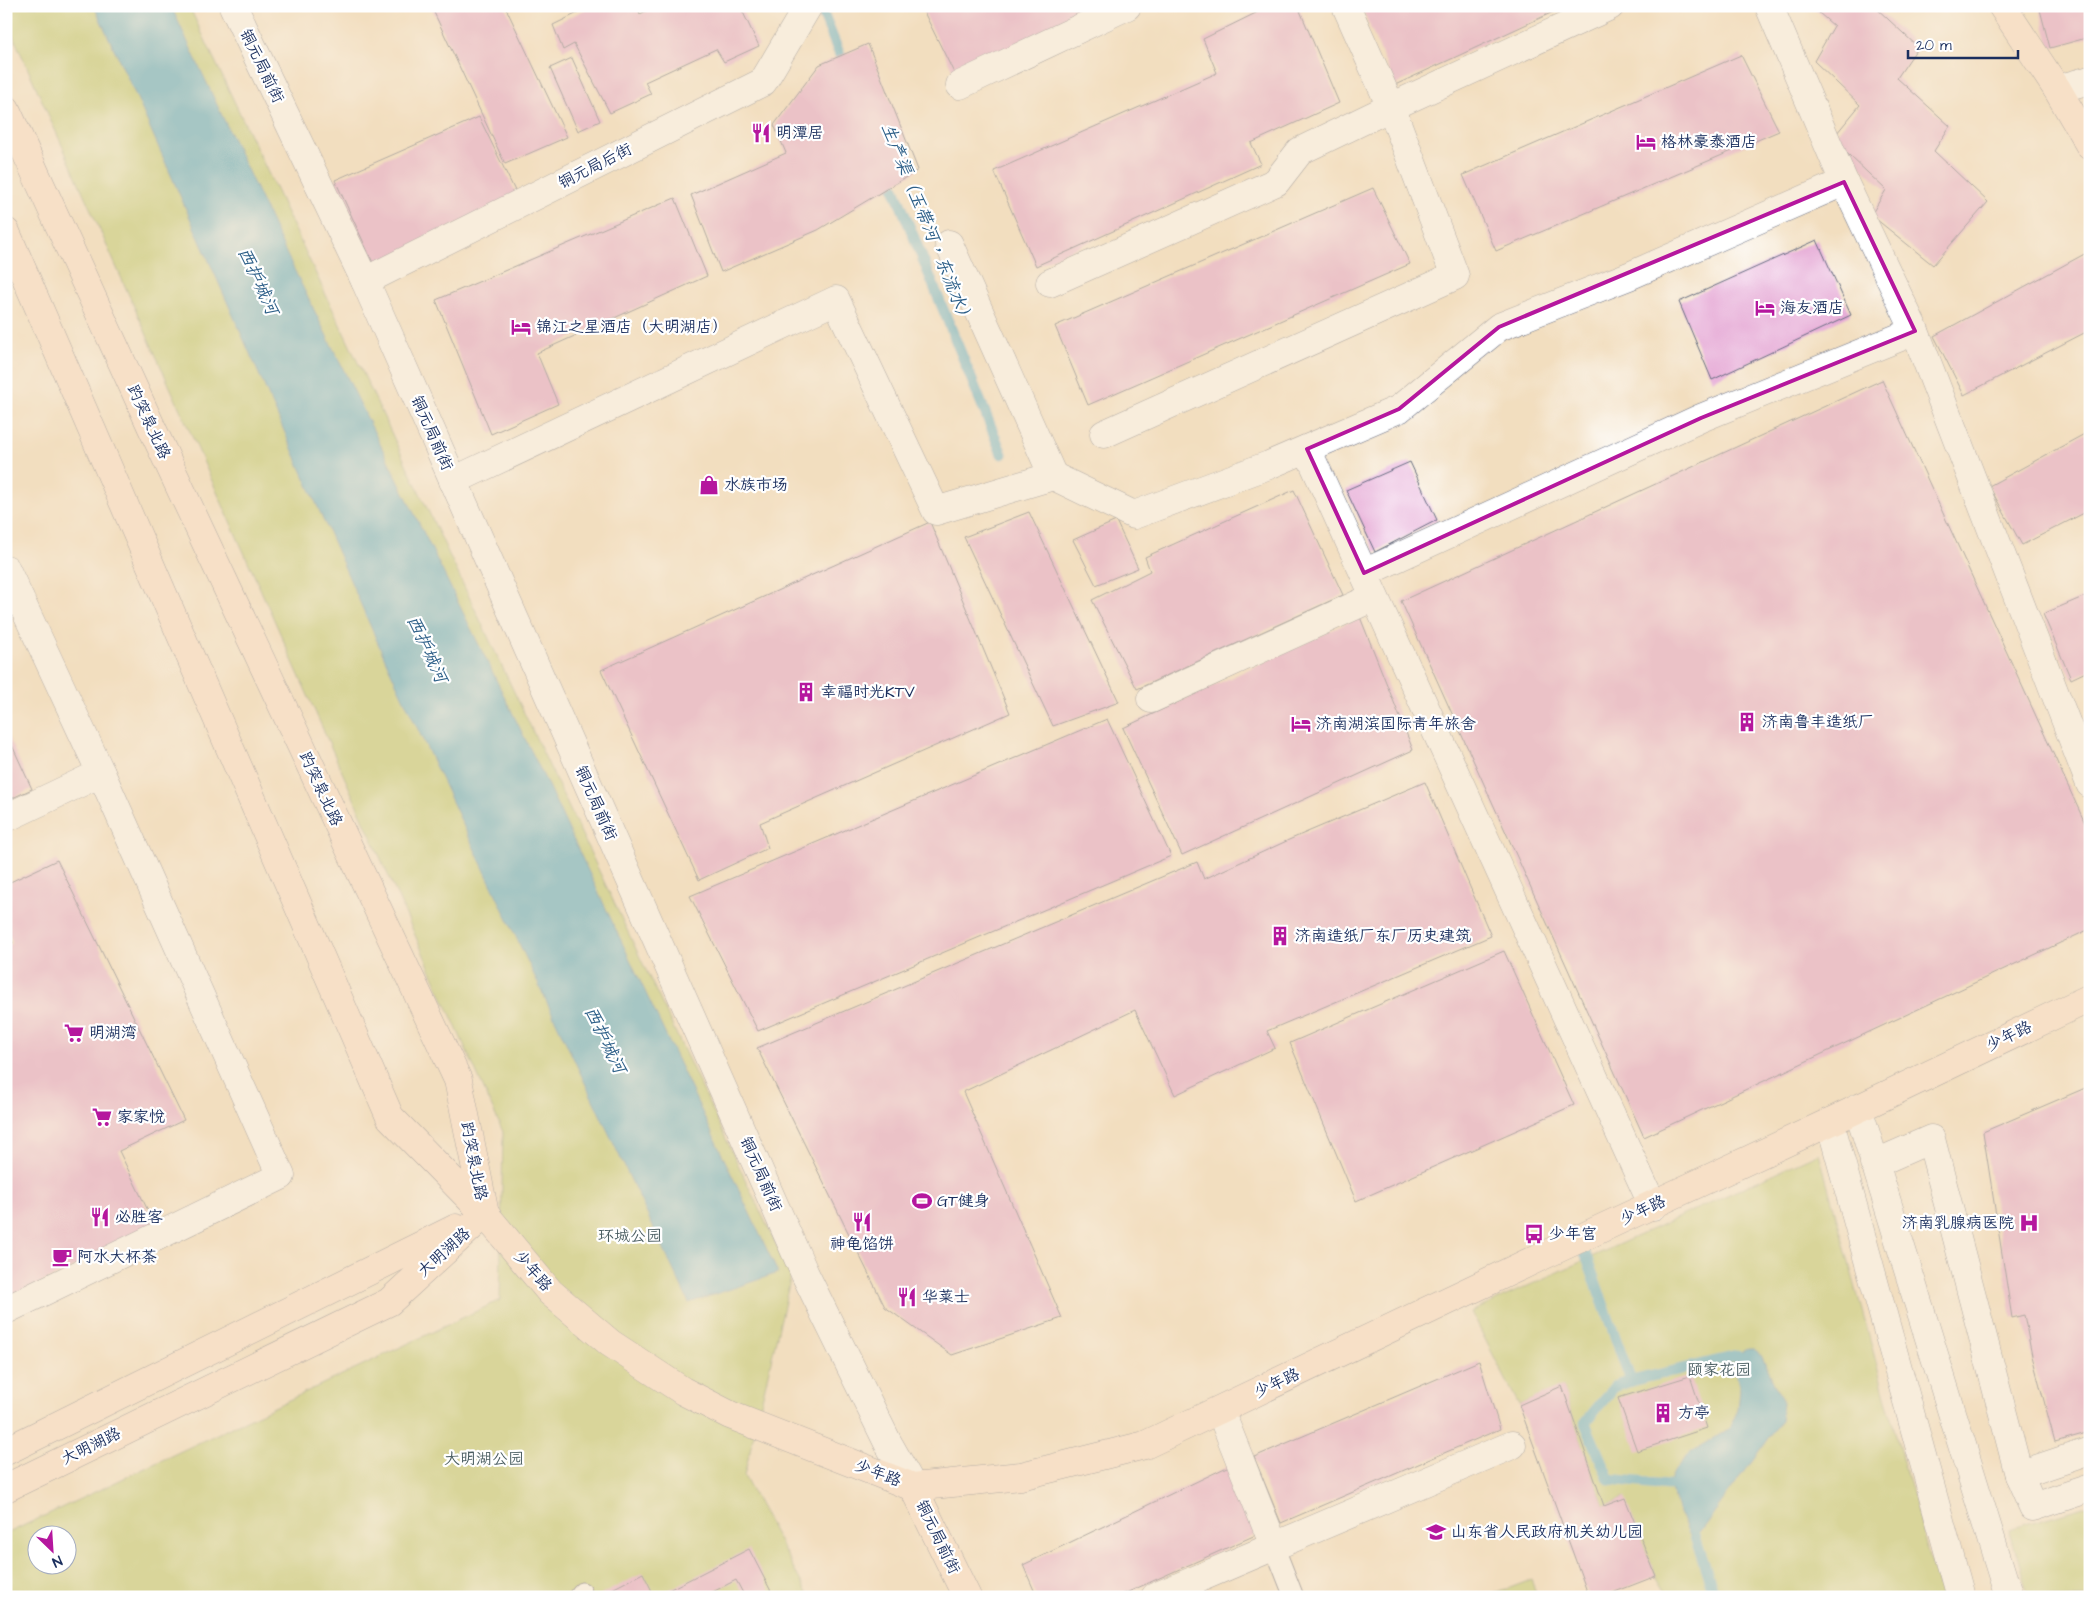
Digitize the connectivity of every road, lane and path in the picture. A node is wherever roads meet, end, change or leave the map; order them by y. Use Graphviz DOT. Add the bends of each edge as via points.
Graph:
graph roads {
  1 [pos="233,6"];
  2 [pos="1127,6"];
  3 [pos="1346,6"];
  4 [pos="1610,6"];
  5 [pos="1769,6"];
  6 [pos="2002,6"];
  7 [pos="799,12"];
  8 [pos="2090,80"];
  9 [pos="960,85"];
  10 [pos="2057,88"];
  11 [pos="1391,107"];
  12 [pos="6,109"];
  13 [pos="2090,146"];
  14 [pos="1844,182"];
  15 [pos="6,232"];
  16 [pos="948,244"];
  17 [pos="365,281"];
  18 [pos="1050,283"];
  19 [pos="1916,331"];
  20 [pos="1104,434"];
  21 [pos="1307,450"];
  22 [pos="1053,476"];
  23 [pos="453,481"];
  24 [pos="6,569"];
  25 [pos="1369,585"];
  26 [pos="1151,699"];
  27 [pos="101,772"];
  28 [pos="2090,784"];
  29 [pos="6,818"];
  30 [pos="2090,998"];
  31 [pos="1858,1108"];
  32 [pos="1830,1122"];
  33 [pos="1874,1164"];
  34 [pos="1653,1206"];
  35 [pos="485,1214"];
  36 [pos="6,1310"];
  37 [pos="1220,1410"];
  38 [pos="1512,1445"];
  39 [pos="6,1451"];
  40 [pos="2090,1451"];
  41 [pos="2019,1475"];
  42 [pos="913,1487"];
  43 [pos="6,1488"];
  44 [pos="2090,1488"];
  45 [pos="1274,1546"];
  46 [pos="578,1597"];
  47 [pos="584,1597"];
  48 [pos="967,1597"];
  49 [pos="1155,1597"];
  50 [pos="1294,1597"];
  51 [pos="1961,1597"];
  52 [pos="2009,1597"];
  1 -- 17 [label="street, 铜元局前街"];
  2 -- 9 [label="street"];
  3 -- 11 [label="street"];
  4 -- 11 [label="street"];
  5 -- 14 [label="street"];
  6 -- 10 [label="main road"];
  7 -- 17 [label="street, 铜元局后街" via="764,82"];
  8 -- 10 [label="street"];
  10 -- 13 [label="main road"];
  11 -- 18 [label="street" via="1300,151 1276,182"];
  11 -- 20 [label="street" via="1455,276"];
  12 -- 35 [label="main road, 趵突泉北路" via="458,1080"];
  14 -- 19 [label="street"];
  14 -- 21 [label="street" via="1629,276 1498,327 1399,409"];
  15 -- 35 [label="main road, 趵突泉北路" via="390,1117"];
  16 -- 22 [label="street"];
  17 -- 23 [label="street, 铜元局前街"];
  19 -- 25 [label="street" via="1701,418"];
  19 -- 28 [label="street"];
  21 -- 22 [label="street" via="1134,515"];
  21 -- 25 [label="street"];
  22 -- 23 [label="street" via="936,511 836,300"];
  23 -- 42 [label="street, 铜元局前街" via="805,1274"];
  24 -- 27 [label="street"];
  25 -- 26 [label="street"];
  25 -- 34 [label="street"];
  27 -- 29 [label="street"];
  27 -- 36 [label="street" via="282,1176"];
  30 -- 31 [label="main road, 少年路"];
  31 -- 32 [label="main road, 少年路"];
  31 -- 33 [label="street"];
  32 -- 34 [label="main road, 少年路"];
  32 -- 51 [label="street"];
  33 -- 41 [label="street" via="1931,1139"];
  33 -- 52 [label="street"];
  34 -- 37 [label="main road, 少年路"];
  35 -- 39 [label="main road, 大明湖路"];
  35 -- 42 [label="main road, 少年路" via="550,1292 610,1344 675,1386 730,1416"];
  35 -- 43 [label="main road, 大明湖路" via="389,1302"];
  37 -- 42 [label="main road, 少年路" via="1145,1445 1020,1476"];
  37 -- 45 [label="street"];
  38 -- 45 [label="street"];
  40 -- 41 [label="street"];
  41 -- 44 [label="street" via="2033,1507"];
  42 -- 48 [label="main road, 铜元局前街"];
  45 -- 49 [label="street"];
  45 -- 50 [label="lane"];
  46 -- 47 [label="lane" via="582,1592"];
}
